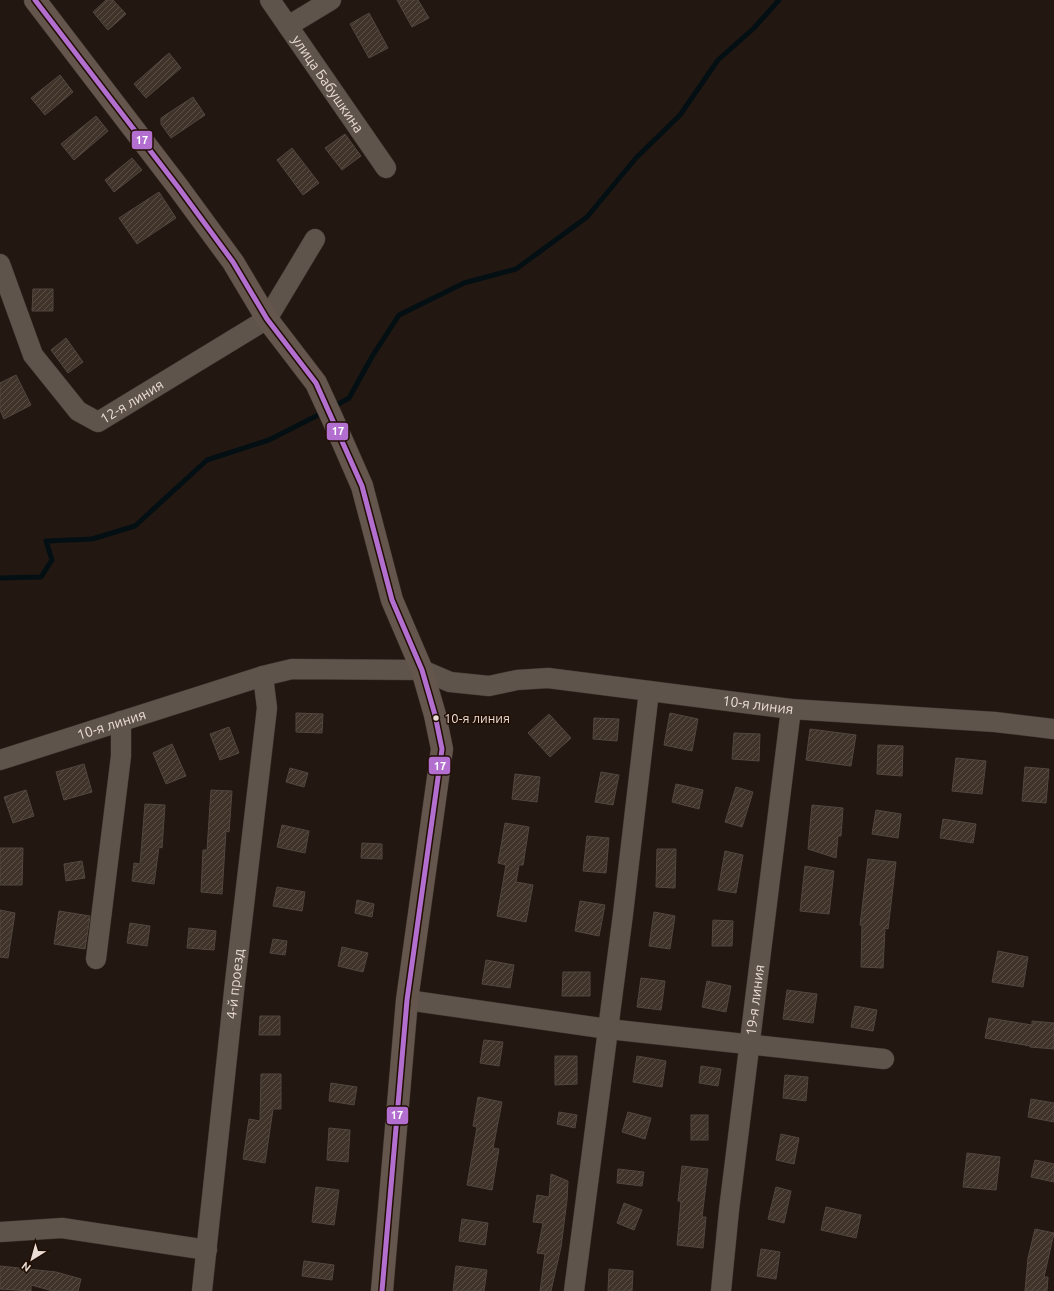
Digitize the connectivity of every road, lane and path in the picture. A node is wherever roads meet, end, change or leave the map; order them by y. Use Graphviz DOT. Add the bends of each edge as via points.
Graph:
graph roads {
  1 [pos="35,0"];
  2 [pos="270,0"];
  3 [pos="330,0"];
  4 [pos="288,26"];
  5 [pos="386,168"];
  6 [pos="315,239"];
  7 [pos="0,264"];
  8 [pos="267,319"];
  9 [pos="422,670"];
  10 [pos="263,676"];
  11 [pos="649,691"];
  12 [pos="791,710"];
  13 [pos="121,721"];
  14 [pos="1054,729"];
  15 [pos="0,760"];
  16 [pos="96,959"];
  17 [pos="407,1000"];
  18 [pos="608,1029"];
  19 [pos="749,1045"];
  20 [pos="884,1059"];
  21 [pos="0,1232"];
  22 [pos="207,1250"];
  23 [pos="202,1291"];
  24 [pos="382,1291"];
  25 [pos="574,1291"];
  26 [pos="721,1291"];
  1 -- 8 [label="street" via="178,187 228,256"];
  2 -- 4 [label="street, улица Бабушкина"];
  3 -- 4 [label="street"];
  4 -- 5 [label="street, улица Бабушкина"];
  6 -- 8 [label="street"];
  7 -- 8 [label="street, 12-я линия" via="33,355 78,411 98,422"];
  8 -- 9 [label="street" via="316,383 329,411 362,486 392,600"];
  9 -- 10 [label="street, 10-я линия" via="292,669"];
  9 -- 11 [label="street, 10-я линия" via="450,682 489,686 517,680 548,678"];
  9 -- 17 [label="street" via="436,715 442,749"];
  10 -- 13 [label="street, 10-я линия"];
  10 -- 22 [label="street, 4-й проезд" via="267,708"];
  11 -- 12 [label="street, 10-я линия"];
  11 -- 18 [label="street"];
  12 -- 14 [label="street, 10-я линия" via="995,722"];
  12 -- 19 [label="street, 19-я линия"];
  13 -- 15 [label="street, 10-я линия"];
  13 -- 16 [label="street" via="122,756"];
  17 -- 18 [label="street"];
  17 -- 24 [label="street"];
  18 -- 19 [label="street"];
  18 -- 25 [label="street"];
  19 -- 20 [label="street"];
  19 -- 26 [label="street, 19-я линия" via="728,1210"];
  21 -- 22 [label="street" via="62,1228"];
  22 -- 23 [label="street, 4-й проезд"];
}
